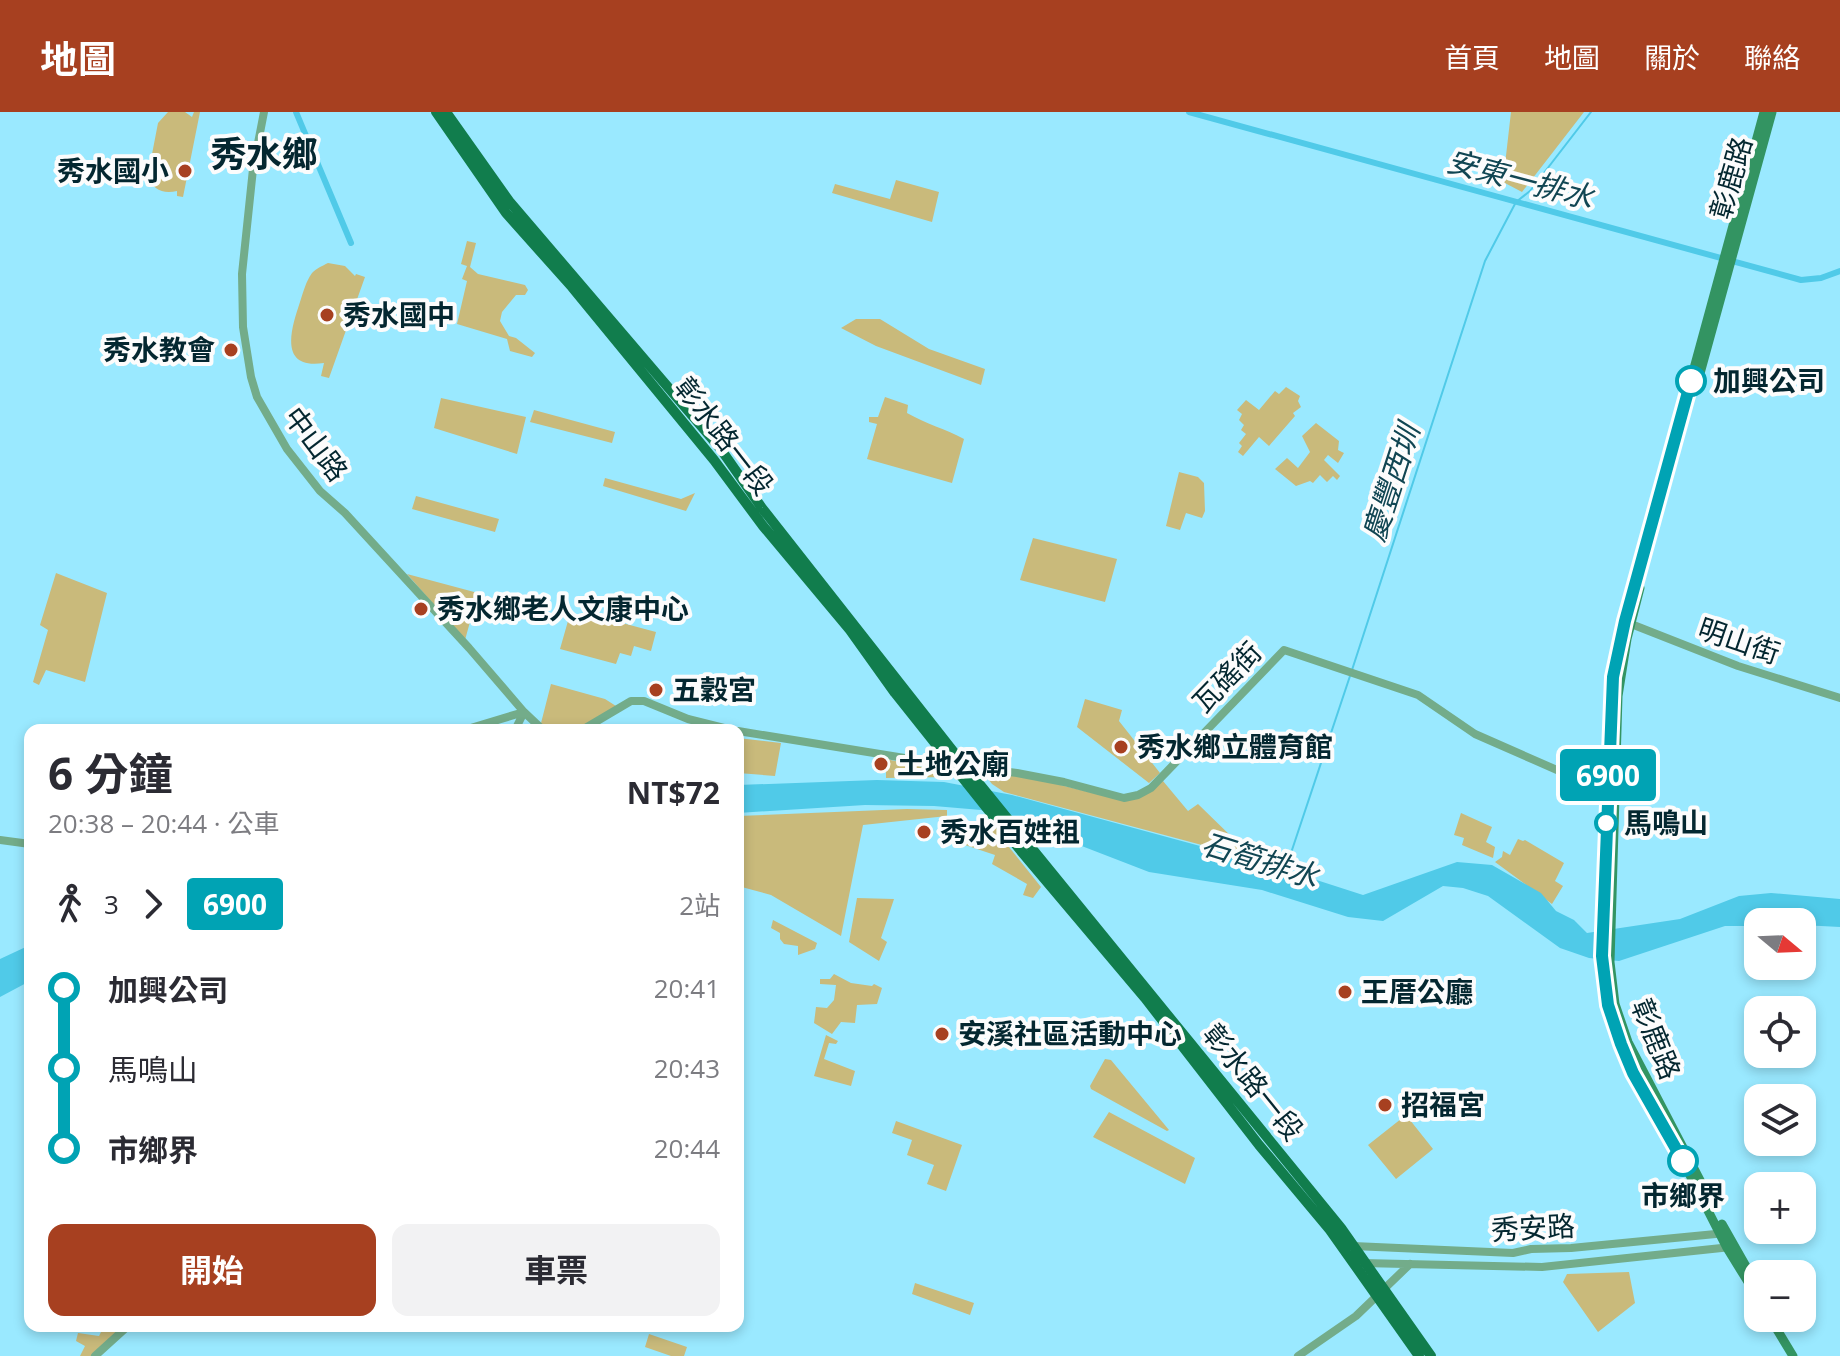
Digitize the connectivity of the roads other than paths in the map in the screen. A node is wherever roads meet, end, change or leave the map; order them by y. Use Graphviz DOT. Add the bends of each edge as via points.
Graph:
graph roads {
  1 [pos="264,112"];
  2 [pos="436,112"];
  3 [pos="446,112"];
  4 [pos="1764,112"];
  5 [pos="1772,112"];
  6 [pos="1763,131"];
  7 [pos="1628,622"];
  8 [pos="1614,696"];
  9 [pos="1840,698"];
  10 [pos="524,712"];
  11 [pos="484,724"];
  12 [pos="518,724"];
  13 [pos="537,724"];
  14 [pos="592,724"];
  15 [pos="708,724"];
  16 [pos="744,732"];
  17 [pos="959,765"];
  18 [pos="1607,792"];
  19 [pos="1615,809"];
  20 [pos="0,840"];
  21 [pos="24,843"];
  22 [pos="1026,848"];
  23 [pos="1607,928"];
  24 [pos="1724,1233"];
  25 [pos="1341,1246"];
  26 [pos="1354,1246"];
  27 [pos="1731,1247"];
  28 [pos="1353,1263"];
  29 [pos="1365,1263"];
  30 [pos="1410,1264"];
  31 [pos="1744,1266"];
  32 [pos="1744,1272"];
  33 [pos="1380,1292"];
  34 [pos="121,1332"];
  35 [pos="1778,1332"];
  36 [pos="1785,1332"];
  37 [pos="95,1356"];
  38 [pos="1298,1356"];
  39 [pos="1419,1356"];
  40 [pos="1431,1356"];
  41 [pos="1793,1356"];
  42 [pos="1799,1356"];
  1 -- 10 [label="street, 中山路" via="242,274 243,327 257,397 287,449 320,491"];
  2 -- 17 [label="main road, 彰水路一段" via="506,213 705,448 895,693"];
  3 -- 17 [label="main road, 彰水路一段" via="509,201 720,448"];
  4 -- 6 [label="main road, 彰鹿路"];
  5 -- 6 [label="main road, 彰鹿路"];
  6 -- 7 [label="main road, 彰鹿路"];
  7 -- 8 [label="main road, 彰鹿路"];
  7 -- 9 [label="street, 明山街" via="1738,666"];
  8 -- 18 [label="main road, 彰鹿路"];
  8 -- 19 [label="main road, 彰鹿路"];
  10 -- 11 [label="street"];
  10 -- 12 [label="street"];
  10 -- 13 [label="street, 中山路"];
  14 -- 15 [label="street" via="631,701"];
  16 -- 17 [label="street"];
  17 -- 18 [label="street, 瓦磘街" via="1124,798 1138,795 1151,788 1284,650 1418,695 1475,734"];
  17 -- 22 [label="main road"];
  17 -- 22 [label="main road, 彰水路一段"];
  18 -- 19 [label="street"];
  18 -- 23 [label="main road, 彰鹿路"];
  19 -- 23 [label="main road, 彰鹿路"];
  20 -- 21 [label="street"];
  22 -- 25 [label="main road, 彰水路一段"];
  22 -- 26 [label="main road, 彰水路一段"];
  23 -- 24 [label="main road, 彰鹿路" via="1606,956 1628,1042"];
  24 -- 26 [label="street, 秀安路" via="1513,1253"];
  24 -- 27 [label="main road, 彰鹿路"];
  25 -- 26 [label="street, 秀安路"];
  25 -- 28 [label="main road, 彰水路一段"];
  26 -- 29 [label="main road, 彰水路一段"];
  27 -- 30 [label="street, 秀安路" via="1542,1267"];
  27 -- 31 [label="main road, 彰鹿路"];
  27 -- 32 [label="main road, 彰鹿路"];
  28 -- 29 [label="street, 秀安路"];
  28 -- 33 [label="main road, 彰水路一段"];
  29 -- 30 [label="street, 秀安路"];
  29 -- 33 [label="main road, 彰水路一段"];
  30 -- 33 [label="street"];
  33 -- 38 [label="street" via="1356,1316"];
  33 -- 39 [label="main road, 彰水路一段"];
  33 -- 40 [label="main road, 彰水路一段"];
  34 -- 37 [label="street"];
  35 -- 41 [label="main road"];
  36 -- 42 [label="main road"];
}
